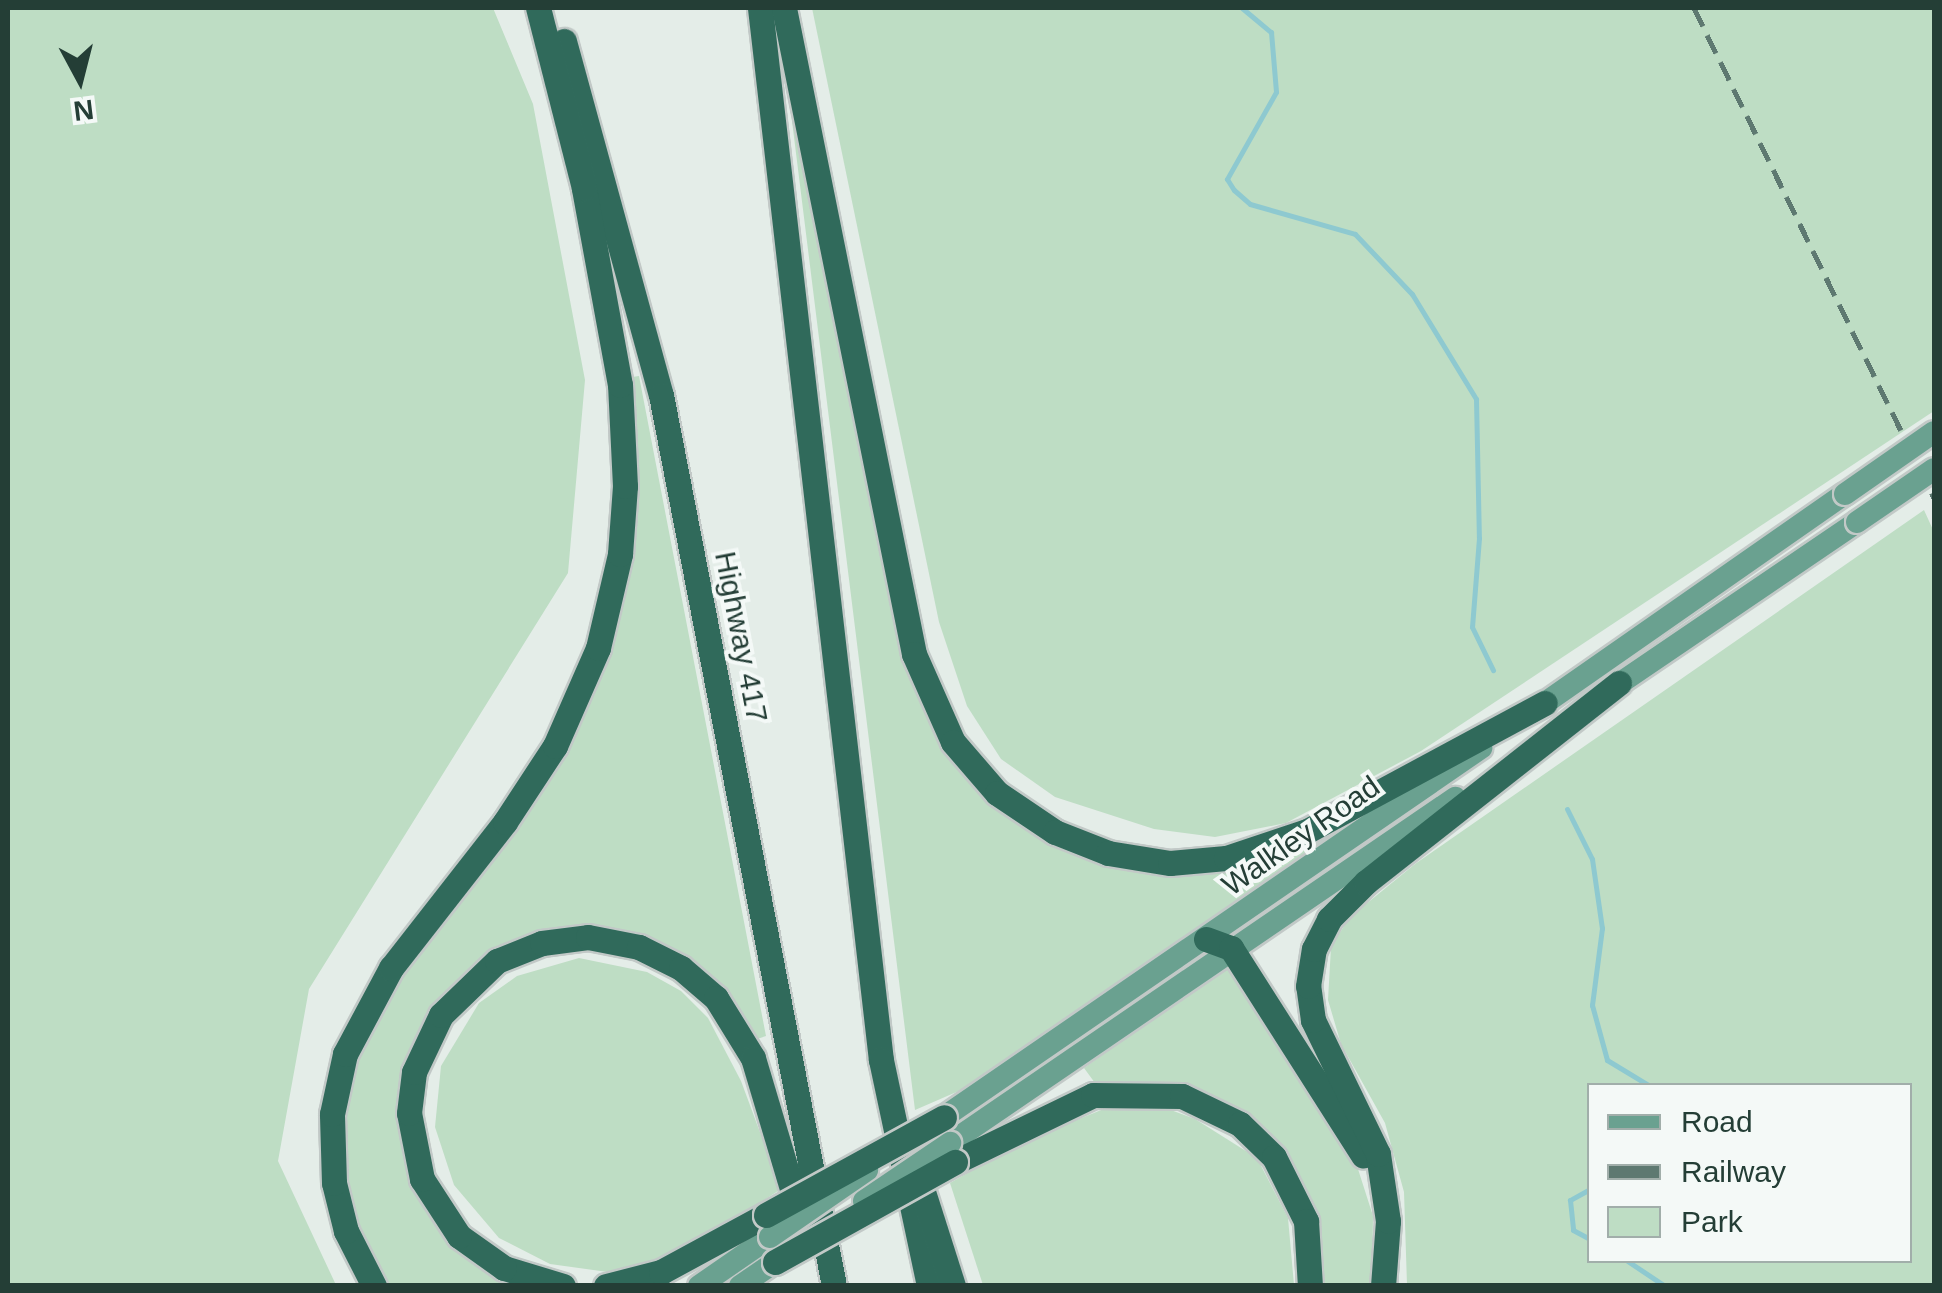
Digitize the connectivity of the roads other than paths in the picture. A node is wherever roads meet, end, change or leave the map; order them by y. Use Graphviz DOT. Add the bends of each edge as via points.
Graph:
graph roads {
  1 [pos="538,8"];
  2 [pos="553,8"];
  3 [pos="760,8"];
  4 [pos="784,8"];
  5 [pos="1934,432"];
  6 [pos="1934,469"];
  7 [pos="1619,684"];
  8 [pos="1545,703"];
  9 [pos="1206,939"];
  10 [pos="1231,948"];
  11 [pos="871,973"];
  12 [pos="944,1117"];
  13 [pos="952,1152"];
  14 [pos="770,1238"];
  15 [pos="1384,1247"];
  16 [pos="374,1286"];
  17 [pos="563,1286"];
  18 [pos="606,1286"];
  19 [pos="700,1286"];
  20 [pos="740,1286"];
  21 [pos="819,1286"];
  22 [pos="834,1286"];
  23 [pos="928,1286"];
  24 [pos="953,1286"];
  25 [pos="1310,1286"];
  26 [pos="1383,1286"];
  1 -- 16 [label="highway" via="584,188 620,385 622,531 598,648 555,746 506,822 391,968 345,1054 332,1114 334,1183 346,1230"];
  2 -- 22 [label="highway, Highway 417" via="661,395"];
  3 -- 11 [label="highway"];
  4 -- 8 [label="highway" via="914,654 947,731 997,793 1054,832 1108,853 1170,863 1226,858 1307,831"];
  5 -- 8 [label="main road, Walkley Road, bridge"];
  6 -- 7 [label="main road, Walkley Road, bridge"];
  7 -- 10 [label="main road, Walkley Road"];
  7 -- 15 [label="highway" via="1366,882 1320,934 1309,1003 1320,1038 1373,1137 1386,1194"];
  8 -- 9 [label="main road, Walkley Road"];
  9 -- 10 [label="highway"];
  9 -- 12 [label="main road, Walkley Road"];
  10 -- 13 [label="main road, Walkley Road"];
  10 -- 15 [label="highway" via="1353,1131"];
  11 -- 23 [label="highway" via="884,1076"];
  11 -- 24 [label="highway" via="924,1197"];
  12 -- 14 [label="highway, bridge"];
  13 -- 14 [label="highway, bridge"];
  13 -- 25 [label="highway" via="1093,1095 1182,1096 1240,1124 1274,1157 1306,1220"];
  14 -- 18 [label="highway"];
  14 -- 19 [label="main road"];
  14 -- 20 [label="main road"];
  15 -- 26 [label="highway"];
  17 -- 21 [label="highway" via="504,1268 446,1220 415,1156 411,1092 429,1034 477,976 518,950 588,938 661,956 700,982 731,1016 764,1089"];
}
